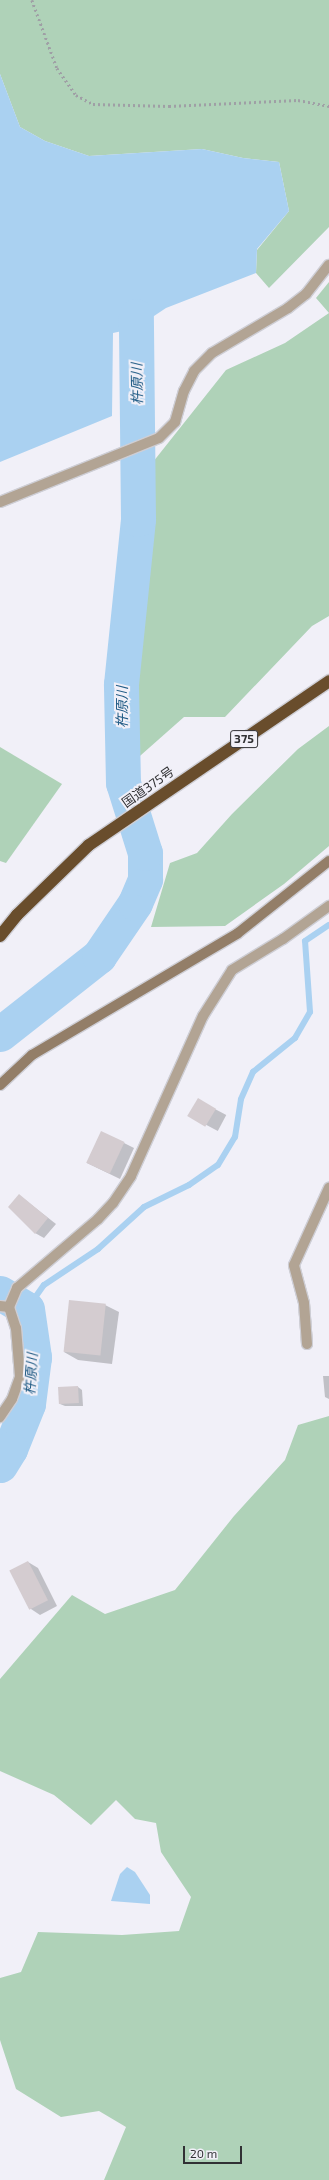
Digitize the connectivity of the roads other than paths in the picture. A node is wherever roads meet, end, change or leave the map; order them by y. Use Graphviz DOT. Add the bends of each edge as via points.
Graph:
graph roads {
  1 [pos="329,265"];
  2 [pos="0,502"];
  3 [pos="329,681"];
  4 [pos="329,861"];
  5 [pos="329,906"];
  6 [pos="0,936"];
  7 [pos="0,1085"];
  8 [pos="329,1188"];
  9 [pos="4,1306"];
  10 [pos="307,1344"];
  11 [pos="0,1417"];
  1 -- 2 [label="street" via="306,294 288,308 212,353 194,371 184,391 175,422 159,438"];
  3 -- 6 [label="highway, 国道375号 / 375" via="89,845 17,915"];
  4 -- 7 [label="street" via="238,933 32,1055"];
  5 -- 9 [label="street" via="283,939 232,970 203,1016 131,1176 113,1203 98,1219 17,1288"];
  8 -- 10 [label="street" via="294,1265 304,1302"];
  9 -- 11 [label="street" via="16,1328 20,1378 12,1399"];
}
